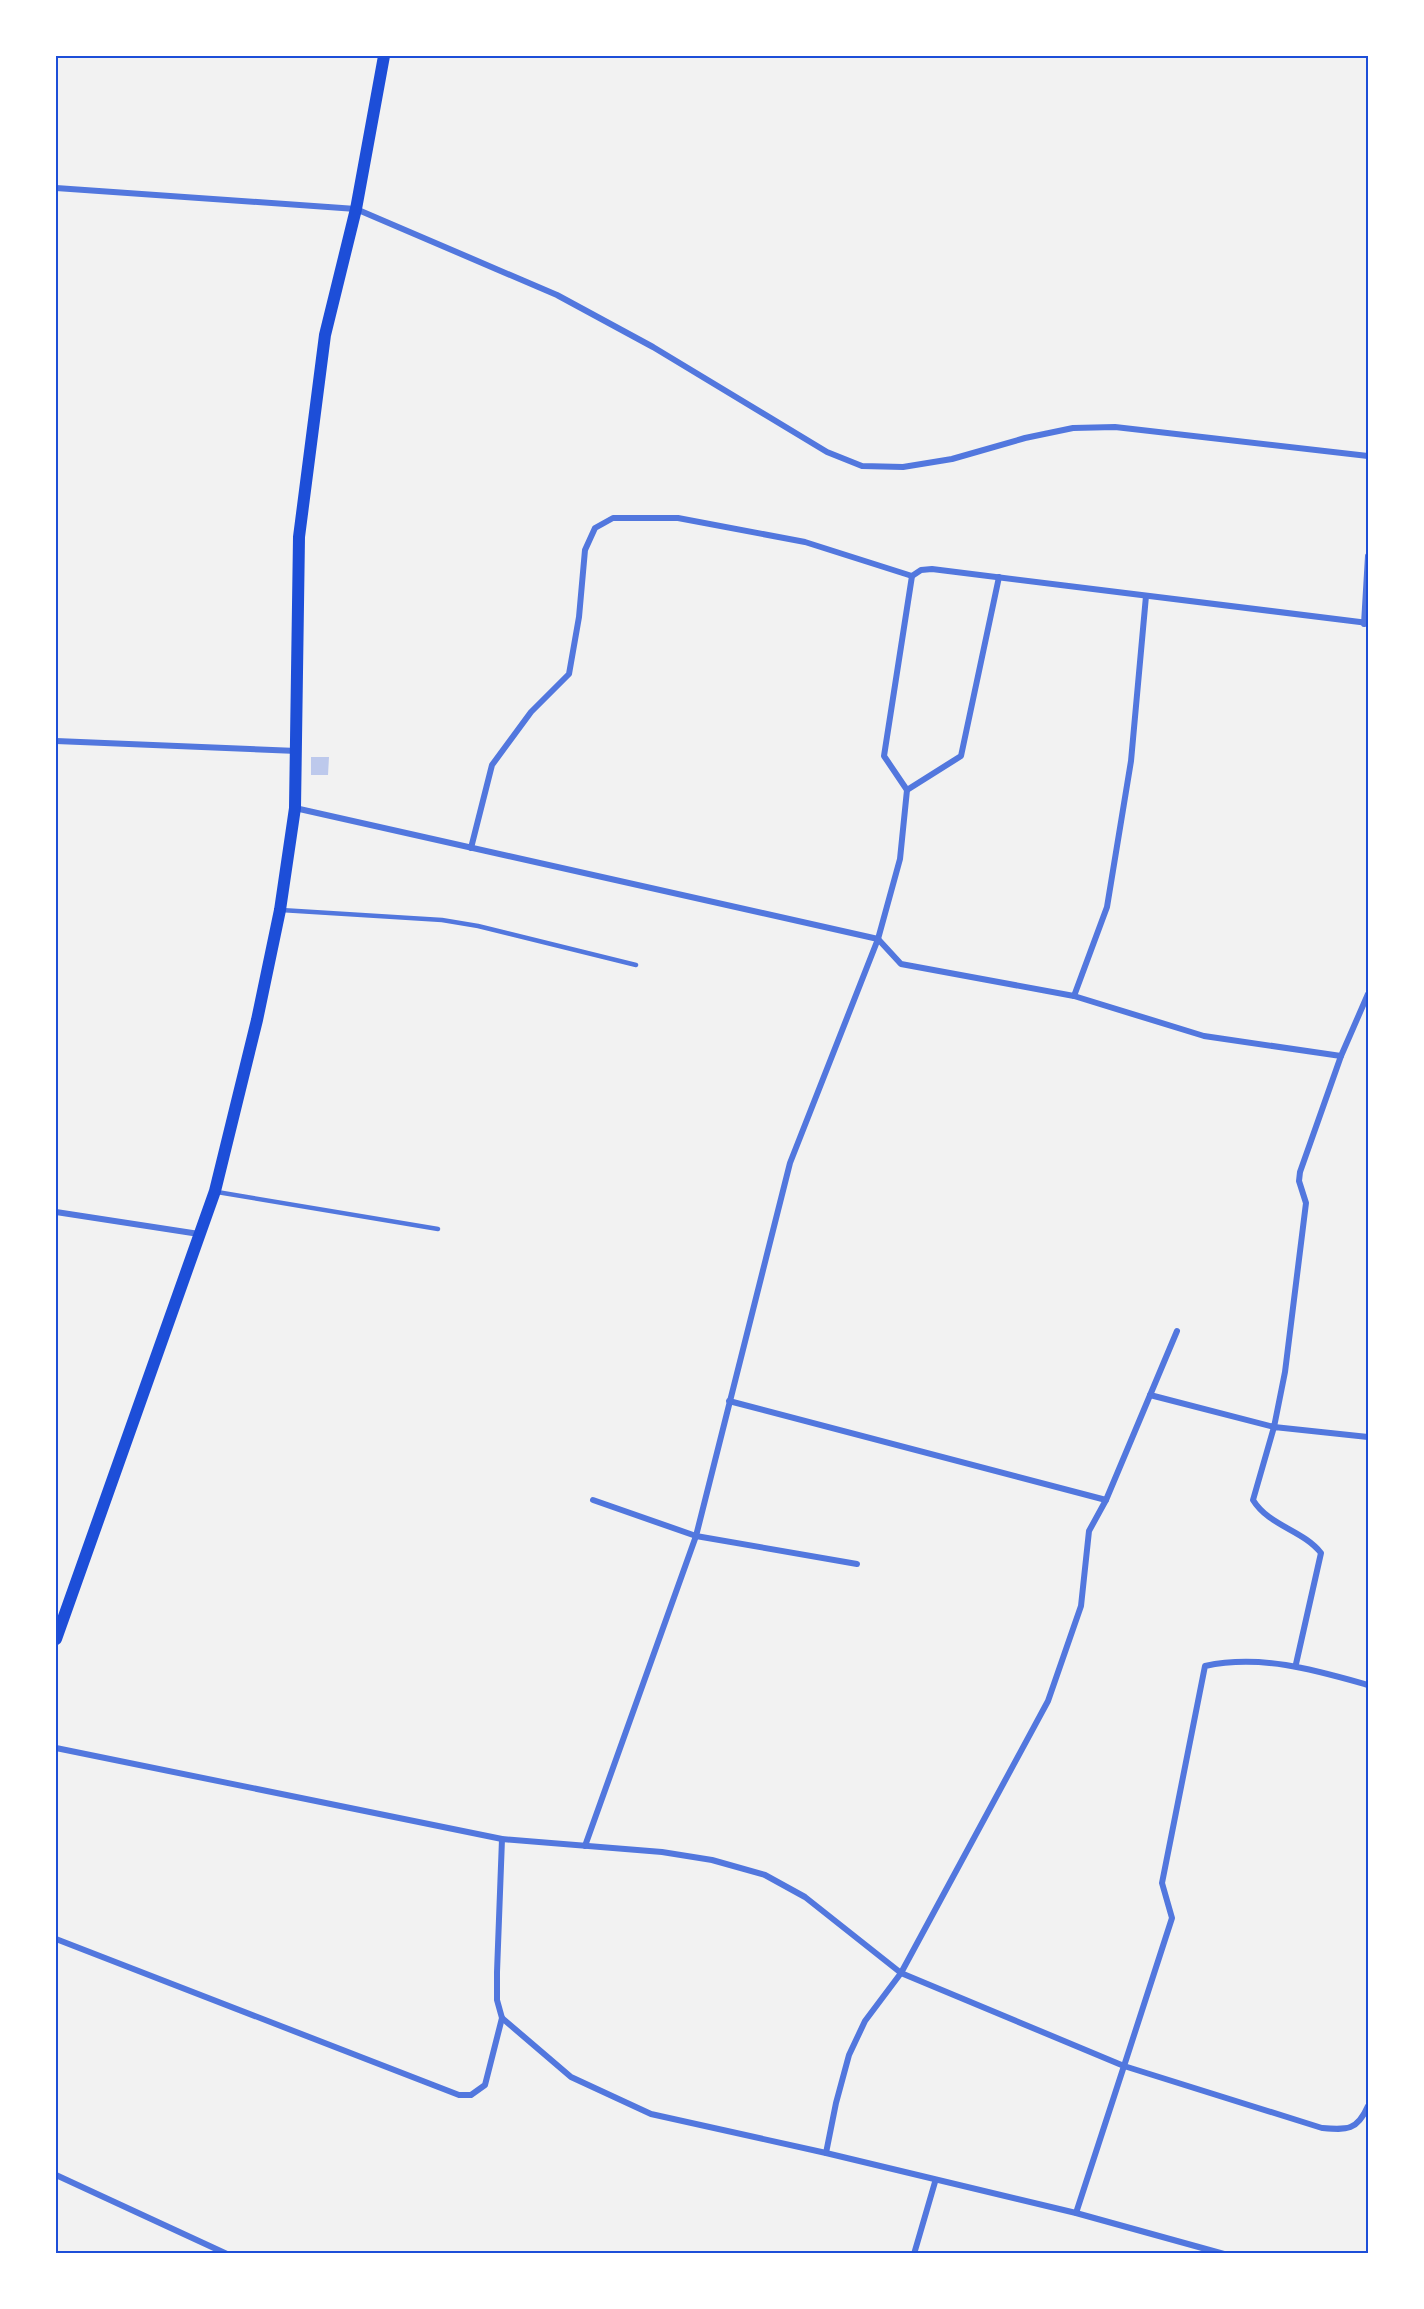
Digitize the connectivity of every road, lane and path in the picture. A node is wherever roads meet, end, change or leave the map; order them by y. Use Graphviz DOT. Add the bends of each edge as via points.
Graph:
graph roads {
  1 [pos="384,56"];
  2 [pos="56,188"];
  3 [pos="356,209"];
  4 [pos="1368,456"];
  5 [pos="1368,556"];
  6 [pos="912,576"];
  7 [pos="999,578"];
  8 [pos="1146,596"];
  9 [pos="1366,624"];
  10 [pos="56,741"];
  11 [pos="297,751"];
  12 [pos="907,790"];
  13 [pos="295,808"];
  14 [pos="471,848"];
  15 [pos="280,910"];
  16 [pos="878,939"];
  17 [pos="636,965"];
  18 [pos="1368,994"];
  19 [pos="1074,996"];
  20 [pos="1341,1056"];
  21 [pos="214,1191"];
  22 [pos="56,1212"];
  23 [pos="438,1229"];
  24 [pos="199,1233"];
  25 [pos="1177,1331"];
  26 [pos="1150,1395"];
  27 [pos="729,1401"];
  28 [pos="1274,1427"];
  29 [pos="1368,1437"];
  30 [pos="593,1500"];
  31 [pos="1106,1500"];
  32 [pos="696,1536"];
  33 [pos="857,1564"];
  34 [pos="56,1639"];
  35 [pos="1296,1664"];
  36 [pos="1368,1685"];
  37 [pos="56,1748"];
  38 [pos="502,1839"];
  39 [pos="585,1846"];
  40 [pos="56,1939"];
  41 [pos="901,1973"];
  42 [pos="502,2018"];
  43 [pos="1124,2066"];
  44 [pos="1368,2106"];
  45 [pos="826,2153"];
  46 [pos="56,2175"];
  47 [pos="935,2181"];
  48 [pos="1076,2213"];
  49 [pos="227,2253"];
  50 [pos="914,2253"];
  51 [pos="1224,2253"];
  1 -- 3 [label="main road"];
  2 -- 3 [label="street"];
  3 -- 4 [label="street" via="556,295 653,347 827,452 862,466 903,467 952,459 1073,428 1115,427"];
  3 -- 11 [label="main road" via="325,335 299,537"];
  5 -- 9 [label="street"];
  6 -- 7 [label="street" via="932,569"];
  6 -- 12 [label="street" via="885,756"];
  6 -- 14 [label="street" via="805,542 678,518 613,518 595,528 585,550 569,674 531,712 492,765"];
  7 -- 8 [label="street"];
  7 -- 12 [label="street" via="961,756"];
  8 -- 9 [label="street"];
  8 -- 19 [label="street" via="1131,761 1107,907"];
  10 -- 11 [label="street"];
  11 -- 13 [label="main road"];
  12 -- 16 [label="street" via="900,859"];
  13 -- 14 [label="street"];
  13 -- 15 [label="main road"];
  14 -- 16 [label="street"];
  15 -- 17 [label="lane" via="451,921"];
  15 -- 21 [label="main road"];
  16 -- 19 [label="street" via="901,964"];
  16 -- 27 [label="street" via="790,1163"];
  18 -- 20 [label="street"];
  19 -- 20 [label="street" via="1204,1036"];
  20 -- 28 [label="street" via="1300,1172 1306,1203 1285,1372"];
  21 -- 23 [label="lane"];
  21 -- 24 [label="main road"];
  22 -- 24 [label="street"];
  24 -- 34 [label="main road"];
  25 -- 26 [label="street"];
  26 -- 28 [label="street"];
  26 -- 31 [label="street"];
  27 -- 31 [label="street"];
  27 -- 32 [label="street"];
  28 -- 29 [label="street"];
  28 -- 35 [label="street" via="1253,1500 1260,1512 1314,1544 1321,1553"];
  30 -- 32 [label="street"];
  31 -- 41 [label="street" via="1089,1531 1081,1606 1048,1701"];
  32 -- 33 [label="street"];
  32 -- 39 [label="street"];
  35 -- 36 [label="street"];
  35 -- 43 [label="street" via="1224,1662 1205,1666 1162,1883 1172,1918"];
  37 -- 38 [label="street"];
  38 -- 39 [label="street"];
  38 -- 42 [label="street" via="497,2000"];
  39 -- 41 [label="street" via="712,1860 765,1875 805,1897"];
  40 -- 42 [label="street" via="459,2095 471,2095 485,2085"];
  41 -- 43 [label="street"];
  41 -- 45 [label="street" via="865,2021 849,2055"];
  42 -- 45 [label="street" via="571,2077 651,2114"];
  43 -- 44 [label="street" via="1322,2128 1345,2130 1361,2122"];
  43 -- 48 [label="street"];
  45 -- 47 [label="street"];
  46 -- 49 [label="street"];
  47 -- 48 [label="street"];
  47 -- 50 [label="street"];
  48 -- 51 [label="street"];
}
